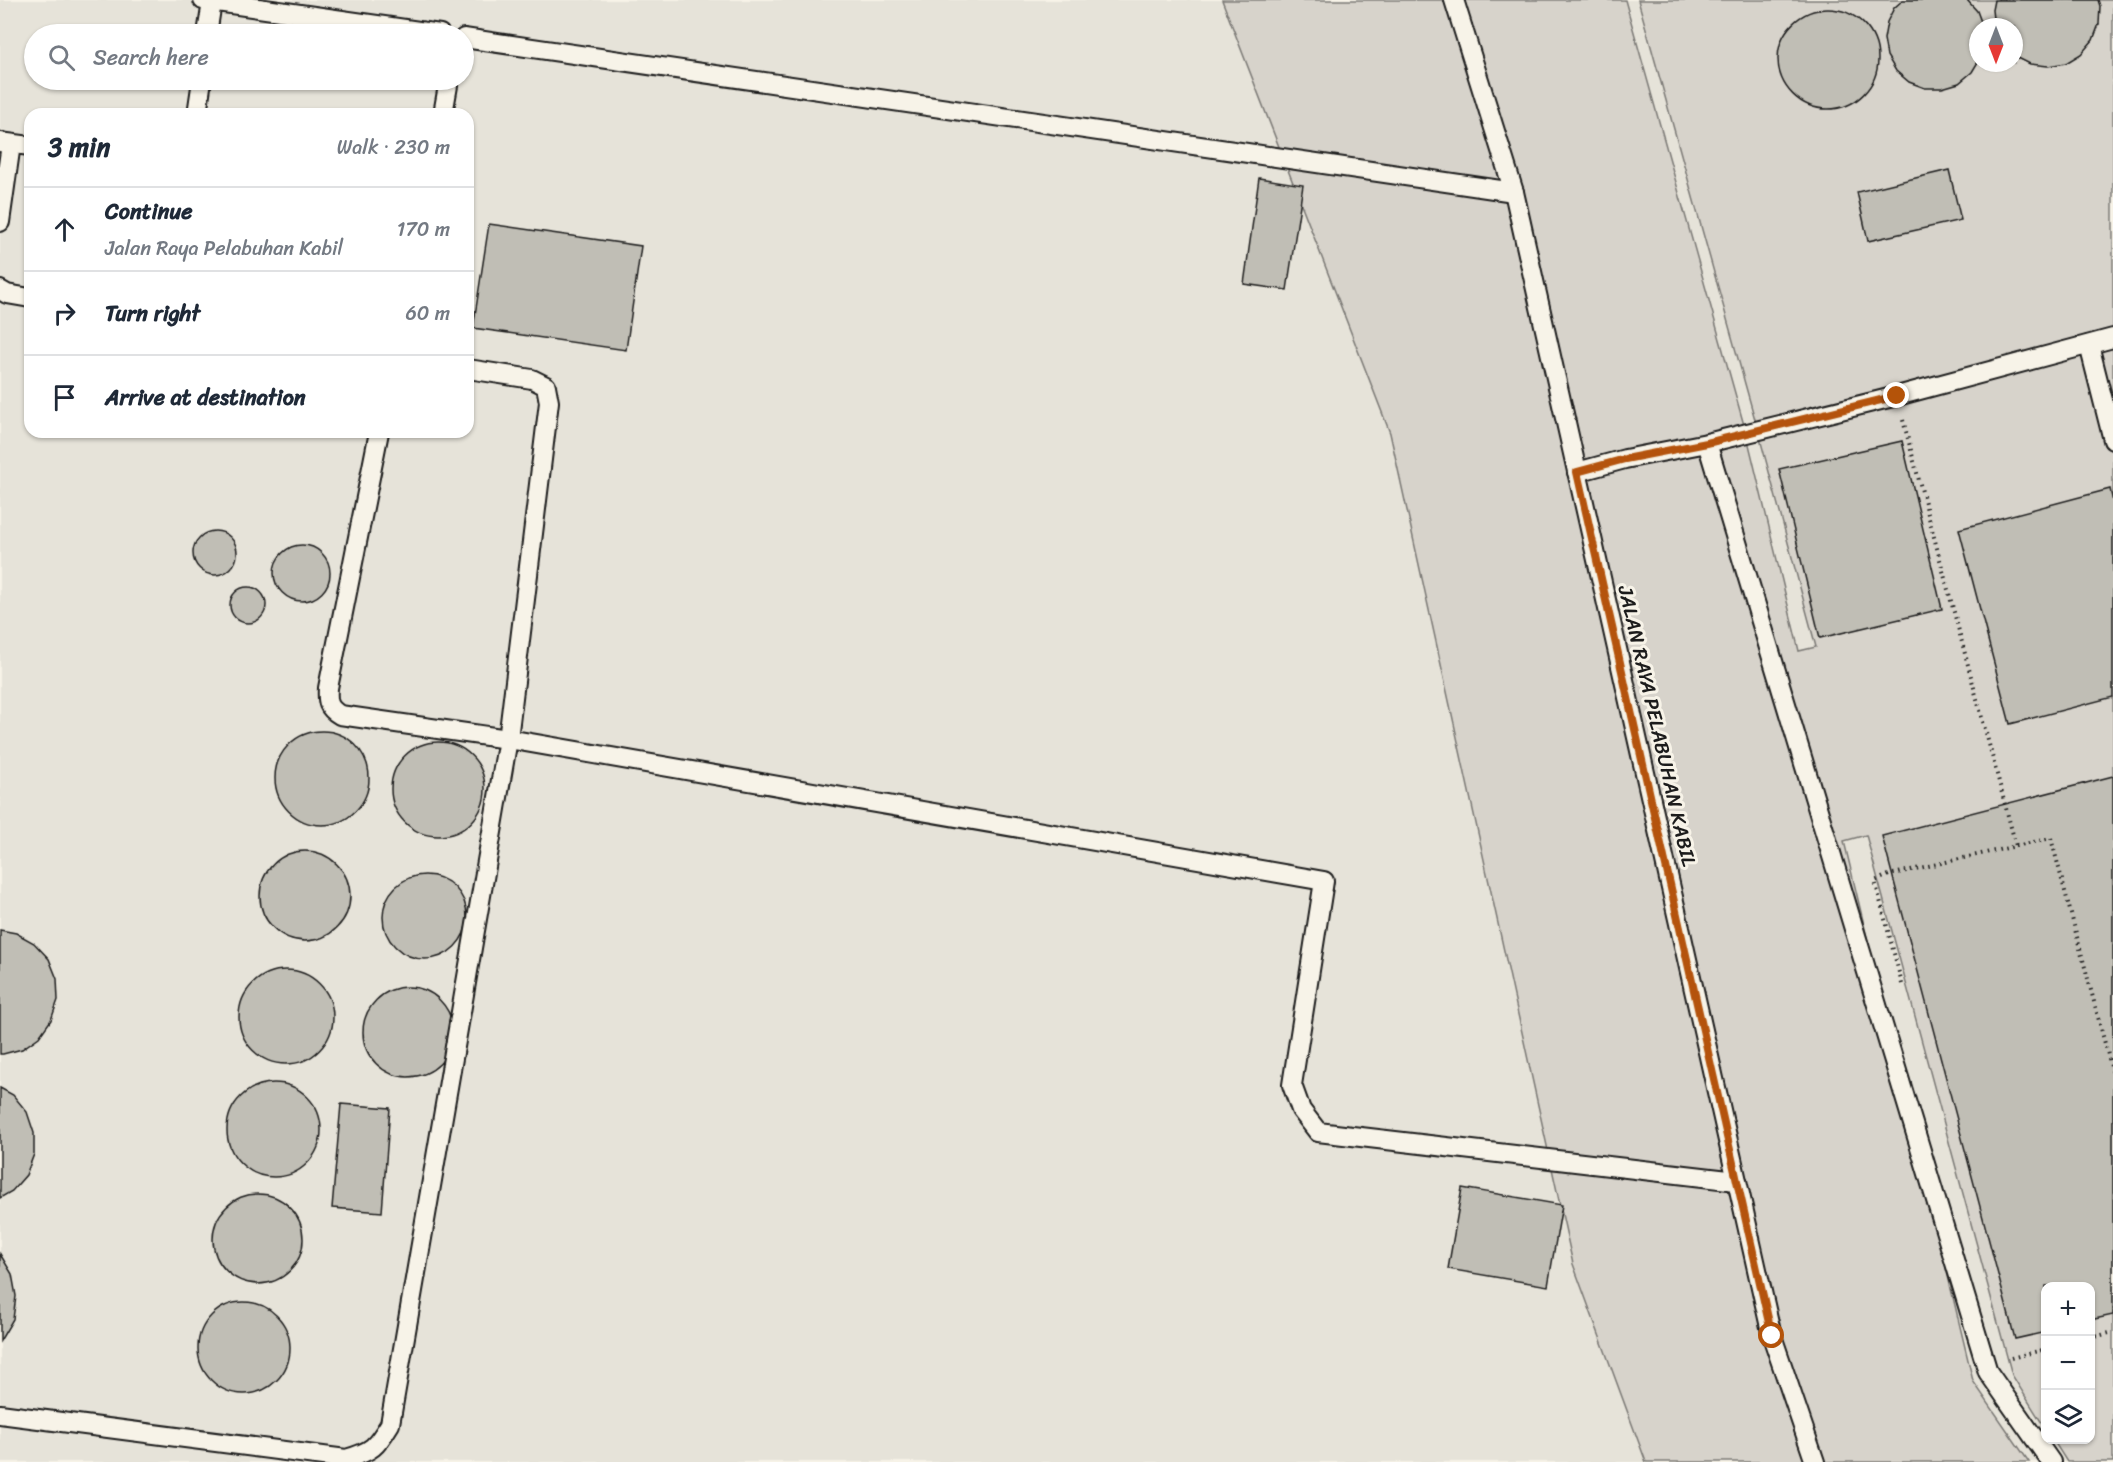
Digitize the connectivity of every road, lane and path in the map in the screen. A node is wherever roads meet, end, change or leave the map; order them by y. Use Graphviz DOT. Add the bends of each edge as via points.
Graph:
graph roads {
  1 [pos="1454,0"];
  2 [pos="207,1"];
  3 [pos="207,24"];
  4 [pos="369,24"];
  5 [pos="474,39"];
  6 [pos="201,90"];
  7 [pos="447,90"];
  8 [pos="198,108"];
  9 [pos="444,108"];
  10 [pos="5,143"];
  11 [pos="24,145"];
  12 [pos="1514,192"];
  13 [pos="0,222"];
  14 [pos="0,290"];
  15 [pos="24,297"];
  16 [pos="2113,338"];
  17 [pos="2089,345"];
  18 [pos="474,370"];
  19 [pos="1897,396"];
  20 [pos="378,438"];
  21 [pos="2113,440"];
  22 [pos="1707,443"];
  23 [pos="1577,472"];
  24 [pos="508,739"];
  25 [pos="2016,846"];
  26 [pos="1875,880"];
  27 [pos="2113,1074"];
  28 [pos="1737,1181"];
  29 [pos="2113,1332"];
  30 [pos="2095,1337"];
  31 [pos="0,1414"];
  32 [pos="1815,1462"];
  33 [pos="2050,1462"];
  1 -- 12 [label="lane, JALAN RAYA PELABUHAN KABIL"];
  2 -- 3 [label="lane"];
  2 -- 4 [label="lane"];
  5 -- 12 [label="lane"];
  6 -- 8 [label="lane"];
  7 -- 9 [label="lane"];
  10 -- 11 [label="lane"];
  10 -- 13 [label="lane"];
  12 -- 23 [label="lane, JALAN RAYA PELABUHAN KABIL"];
  14 -- 15 [label="lane"];
  16 -- 17 [label="lane"];
  17 -- 19 [label="lane"];
  17 -- 21 [label="lane"];
  18 -- 24 [label="lane" via="532,379 546,386 549,402"];
  19 -- 22 [label="lane"];
  19 -- 25 [label="path"];
  20 -- 24 [label="lane" via="327,701 340,715"];
  22 -- 23 [label="lane"];
  22 -- 33 [label="lane" via="1988,1372"];
  23 -- 28 [label="lane, JALAN RAYA PELABUHAN KABIL"];
  24 -- 28 [label="lane" via="1324,880 1292,1085 1301,1110 1318,1132"];
  24 -- 31 [label="lane" via="390,1424 379,1442 366,1454 346,1459"];
  25 -- 26 [label="path"];
  25 -- 27 [label="path" via="2051,838"];
  28 -- 32 [label="lane, JALAN RAYA PELABUHAN KABIL" via="1772,1336"];
  29 -- 30 [label="path"];
}
